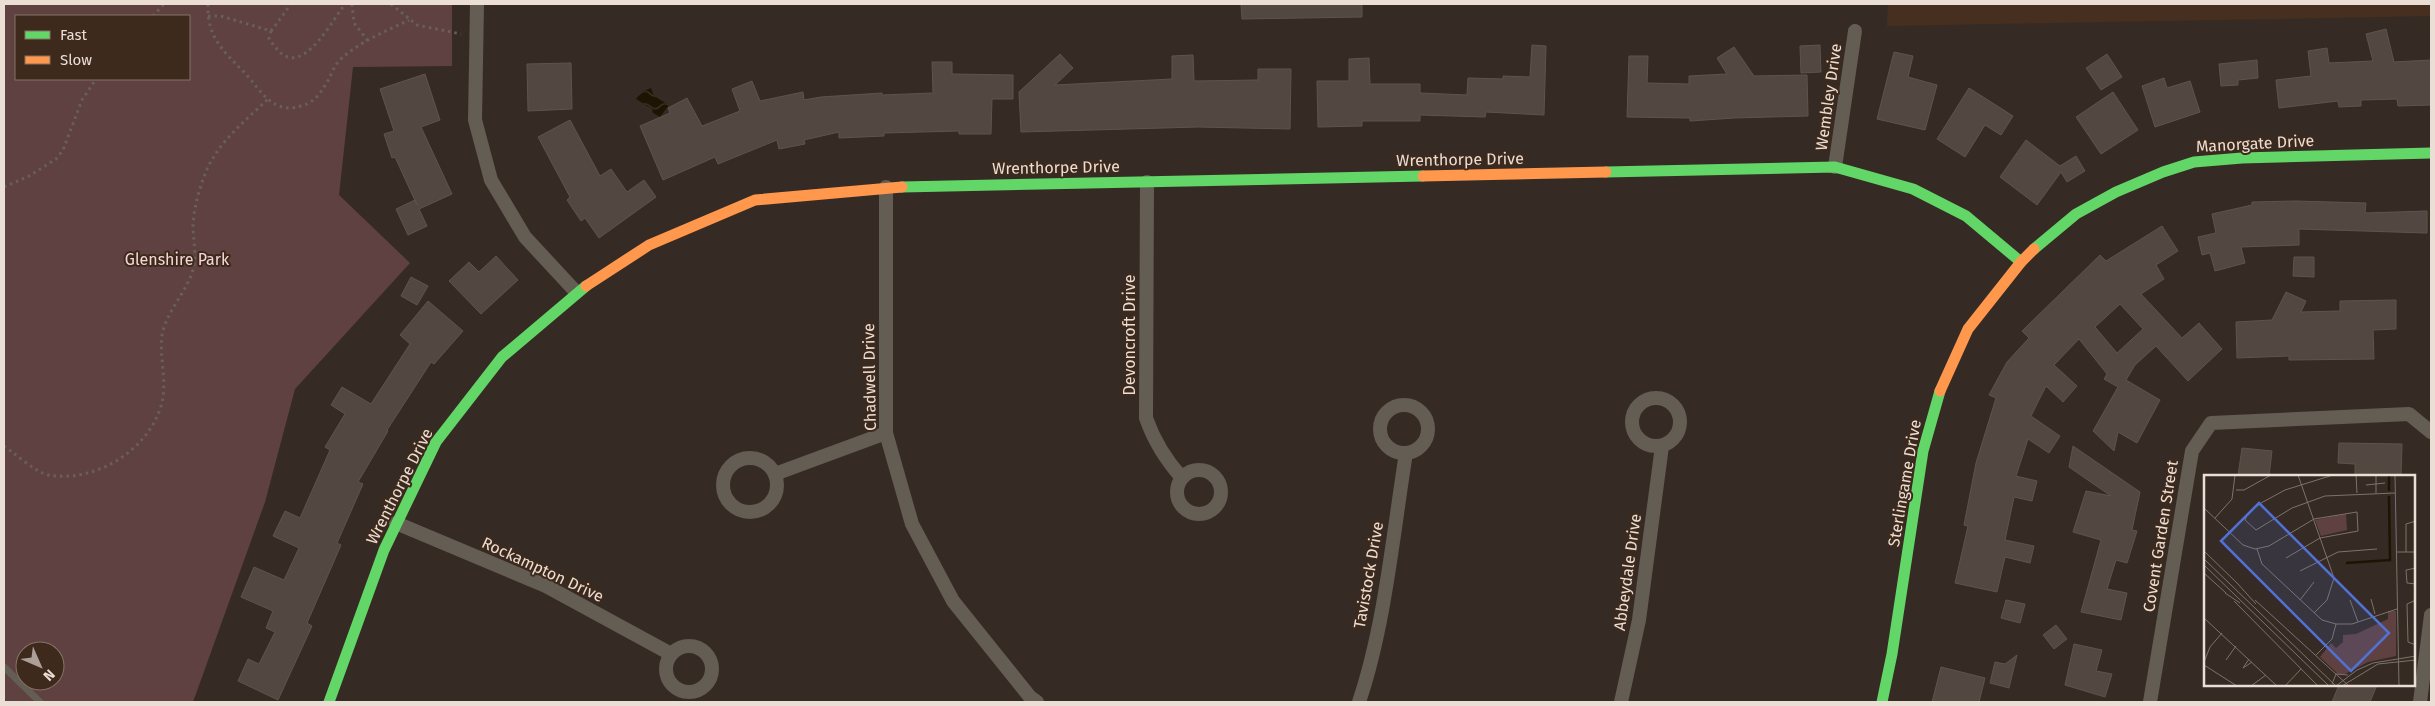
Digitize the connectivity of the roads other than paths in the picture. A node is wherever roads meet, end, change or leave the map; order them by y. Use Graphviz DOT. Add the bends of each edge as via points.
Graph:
graph roads {
  1 [pos="477,4"];
  2 [pos="1855,32"];
  3 [pos="2431,153"];
  4 [pos="1835,167"];
  5 [pos="1147,182"];
  6 [pos="886,186"];
  7 [pos="2021,262"];
  8 [pos="576,292"];
  9 [pos="2431,432"];
  10 [pos="886,433"];
  11 [pos="1662,446"];
  12 [pos="1406,453"];
  13 [pos="775,474"];
  14 [pos="1182,478"];
  15 [pos="396,522"];
  16 [pos="2431,615"];
  17 [pos="671,654"];
  18 [pos="4,667"];
  19 [pos="40,702"];
  20 [pos="329,702"];
  21 [pos="1037,702"];
  22 [pos="1359,702"];
  23 [pos="1621,702"];
  24 [pos="1882,702"];
  25 [pos="2150,702"];
  26 [pos="2420,702"];
  1 -- 8 [label="street" via="475,120 491,180 525,237"];
  2 -- 4 [label="street, Wembley Drive"];
  3 -- 7 [label="street, Manorgate Drive" via="2194,162 2116,192 2076,214"];
  4 -- 5 [label="street, Wrenthorpe Drive"];
  4 -- 7 [label="street, Wrenthorpe Drive" via="1913,189 1966,216"];
  5 -- 6 [label="street, Wrenthorpe Drive"];
  5 -- 14 [label="street, Devoncroft Drive" via="1146,418 1154,440"];
  6 -- 8 [label="street, Wrenthorpe Drive" via="755,200 649,246"];
  6 -- 10 [label="street, Chadwell Drive"];
  7 -- 24 [label="street, Sterlingame Drive" via="1968,329 1938,395 1923,451"];
  8 -- 15 [label="street, Wrenthorpe Drive" via="496,364 436,442"];
  9 -- 25 [label="street, Covent Garden Street" via="2409,414 2211,423 2192,451"];
  10 -- 13 [label="street"];
  10 -- 21 [label="street, Chadwell Drive" via="912,524 953,601"];
  11 -- 23 [label="street, Abbeydale Drive" via="1639,620"];
  12 -- 22 [label="street, Tavistock Drive" via="1378,624 1368,676"];
  15 -- 17 [label="street, Rockampton Drive" via="546,586"];
  15 -- 20 [label="street, Wrenthorpe Drive"];
  16 -- 26 [label="street"];
  18 -- 19 [label="lane"];
}
